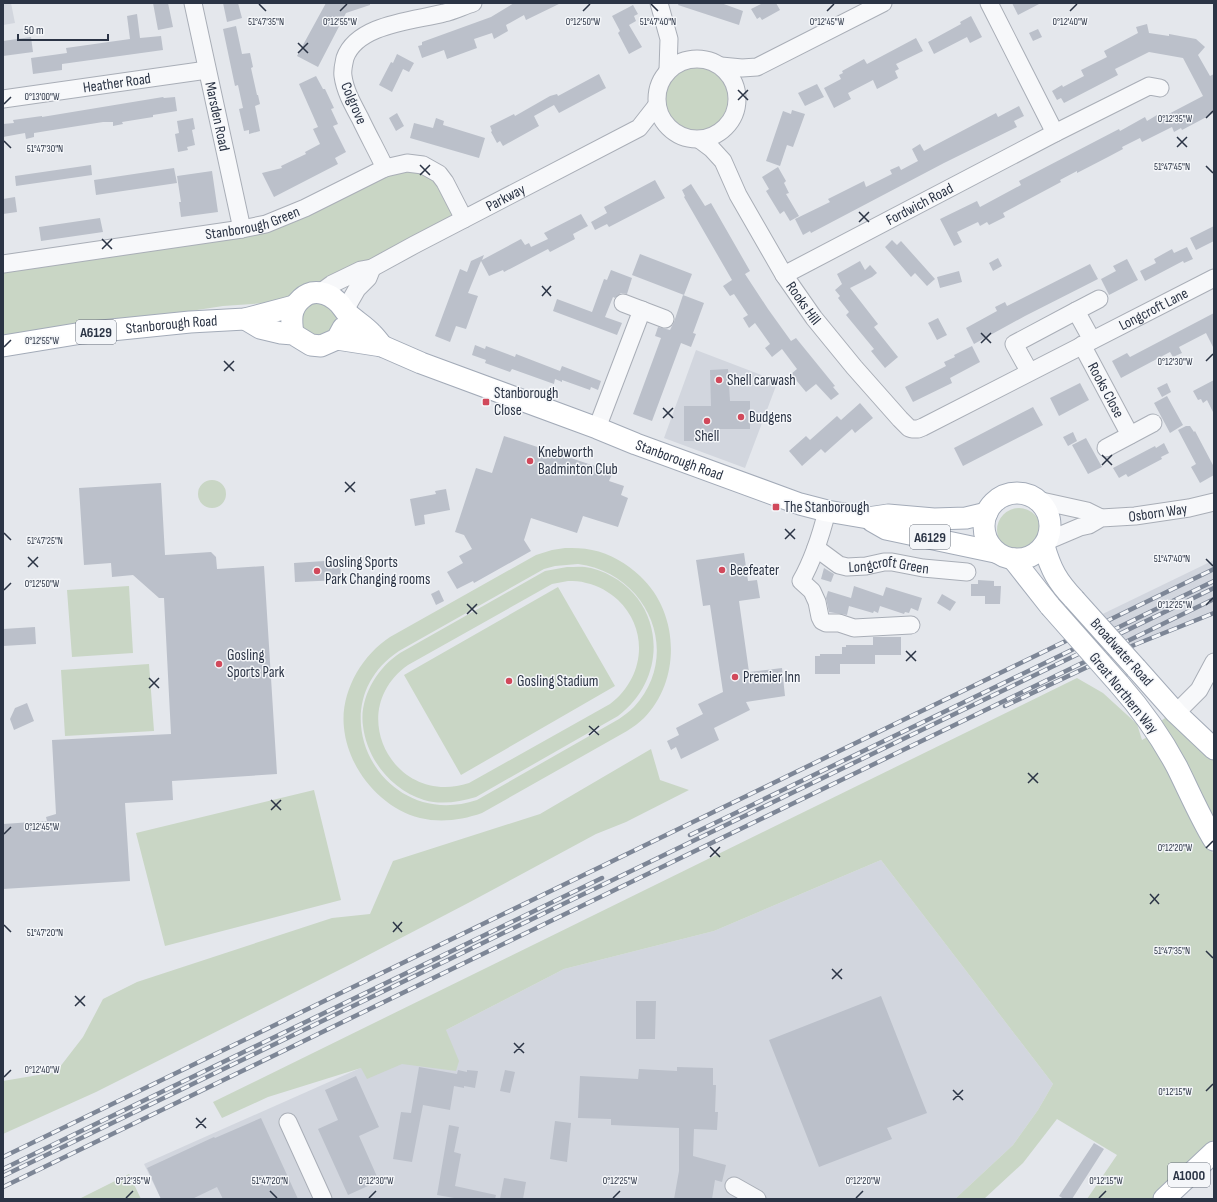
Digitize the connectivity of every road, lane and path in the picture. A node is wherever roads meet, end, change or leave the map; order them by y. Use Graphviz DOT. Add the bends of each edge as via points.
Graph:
graph roads {
  1 [pos="193,3"];
  2 [pos="473,3"];
  3 [pos="659,3"];
  4 [pos="989,3"];
  5 [pos="878,4"];
  6 [pos="669,39"];
  7 [pos="696,58"];
  8 [pos="721,66"];
  9 [pos="757,67"];
  10 [pos="207,70"];
  11 [pos="668,70"];
  12 [pos="1160,88"];
  13 [pos="738,95"];
  14 [pos="3,99"];
  15 [pos="657,105"];
  16 [pos="729,125"];
  17 [pos="639,128"];
  18 [pos="672,130"];
  19 [pos="1055,133"];
  20 [pos="700,140"];
  21 [pos="723,161"];
  22 [pos="385,168"];
  23 [pos="464,219"];
  24 [pos="242,230"];
  25 [pos="3,264"];
  26 [pos="372,268"];
  27 [pos="784,275"];
  28 [pos="1214,278"];
  29 [pos="321,292"];
  30 [pos="1099,299"];
  31 [pos="623,303"];
  32 [pos="294,306"];
  33 [pos="642,310"];
  34 [pos="345,311"];
  35 [pos="1076,311"];
  36 [pos="245,319"];
  37 [pos="665,319"];
  38 [pos="294,334"];
  39 [pos="337,339"];
  40 [pos="1087,342"];
  41 [pos="3,346"];
  42 [pos="382,346"];
  43 [pos="1029,371"];
  44 [pos="1153,423"];
  45 [pos="597,428"];
  46 [pos="909,428"];
  47 [pos="1130,435"];
  48 [pos="1106,448"];
  49 [pos="1037,500"];
  50 [pos="1214,502"];
  51 [pos="827,511"];
  52 [pos="987,513"];
  53 [pos="868,518"];
  54 [pos="1101,518"];
  55 [pos="1045,543"];
  56 [pos="816,548"];
  57 [pos="1004,555"];
  58 [pos="967,572"];
  59 [pos="911,625"];
  60 [pos="1214,662"];
  61 [pos="1176,713"];
  62 [pos="1214,749"];
  63 [pos="1214,840"];
  64 [pos="288,1122"];
  65 [pos="1214,1152"];
  66 [pos="734,1186"];
  67 [pos="754,1198"];
  68 [pos="323,1199"];
  69 [pos="1164,1199"];
  1 -- 10 [label="street, Marsden Road"];
  2 -- 22 [label="street, Colgrove" via="369,32 352,44 347,52 342,74 345,87"];
  3 -- 6 [label="street"];
  4 -- 19 [label="street"];
  5 -- 9 [label="street"];
  6 -- 7 [label="street" via="682,51"];
  6 -- 11 [label="street"];
  7 -- 8 [label="street"];
  7 -- 11 [label="street" via="686,60"];
  8 -- 9 [label="street"];
  8 -- 13 [label="street" via="733,80"];
  9 -- 13 [label="street"];
  10 -- 14 [label="street, Heather Road"];
  10 -- 24 [label="street, Marsden Road"];
  11 -- 15 [label="street" via="661,80"];
  12 -- 19 [label="street, Fordwich Road" via="1149,86"];
  13 -- 16 [label="street" via="735,114"];
  15 -- 17 [label="street, Parkway"];
  15 -- 18 [label="street" via="660,116"];
  16 -- 20 [label="street" via="719,134"];
  16 -- 21 [label="street"];
  17 -- 18 [label="street"];
  17 -- 23 [label="street, Parkway"];
  18 -- 20 [label="street" via="679,136"];
  19 -- 27 [label="street, Fordwich Road"];
  20 -- 21 [label="street, Rooks Hill"];
  21 -- 27 [label="street, Rooks Hill" via="738,195"];
  22 -- 23 [label="street, Stanborough Green" via="407,162 432,169 445,182"];
  22 -- 24 [label="street, Stanborough Green" via="304,208 266,224"];
  23 -- 26 [label="street, Parkway"];
  24 -- 25 [label="street, Stanborough Green"];
  26 -- 29 [label="street, Parkway" via="361,270"];
  26 -- 34 [label="street, Parkway"];
  27 -- 46 [label="street, Rooks Hill" via="814,318 854,367"];
  28 -- 40 [label="street, Longcroft Lane"];
  29 -- 32 [label="main road, Stanborough Road" via="307,295"];
  29 -- 34 [label="main road, Stanborough Road" via="339,303"];
  30 -- 35 [label="street"];
  31 -- 33 [label="street"];
  32 -- 36 [label="main road, Stanborough Road / A6129"];
  32 -- 38 [label="main road"];
  33 -- 37 [label="street"];
  33 -- 45 [label="street"];
  34 -- 39 [label="main road" via="345,321"];
  34 -- 42 [label="main road, Stanborough Road / A6129"];
  35 -- 40 [label="street"];
  35 -- 43 [label="street" via="1014,344"];
  36 -- 38 [label="main road, Stanborough Road" via="260,328"];
  36 -- 41 [label="main road, Stanborough Road / A6129" via="82,333"];
  38 -- 39 [label="main road, Stanborough Road" via="311,345 321,346"];
  39 -- 42 [label="main road, Stanborough Road / A6129"];
  40 -- 43 [label="street, Longcroft Lane"];
  40 -- 47 [label="street, Rooks Close"];
  42 -- 45 [label="main road, Stanborough Road / A6129"];
  43 -- 46 [label="street, Longcroft Lane" via="918,429"];
  44 -- 47 [label="street, Rooks Close"];
  45 -- 51 [label="main road, Stanborough Road / A6129" via="642,447 800,504"];
  47 -- 48 [label="street, Rooks Close"];
  49 -- 52 [label="main road" via="1019,493 1009,494 992,504"];
  49 -- 54 [label="street, Osborn Way" via="1086,511"];
  49 -- 55 [label="main road" via="1045,508 1050,525"];
  50 -- 54 [label="street, Osborn Way" via="1135,516"];
  51 -- 53 [label="main road, Stanborough Road / A6129"];
  51 -- 56 [label="street"];
  52 -- 53 [label="main road, Stanborough Road / A6129" via="966,518 934,519 888,515"];
  52 -- 57 [label="main road" via="984,533 988,543"];
  53 -- 57 [label="main road, Stanborough Road / A6129" via="886,529"];
  54 -- 55 [label="street, Osborn Way"];
  55 -- 57 [label="main road" via="1030,557 1022,559"];
  55 -- 61 [label="main road, Broadwater Road, bridge" via="1050,566 1056,578"];
  56 -- 58 [label="street, Longcroft Green" via="840,565 848,567 892,562"];
  56 -- 59 [label="street" via="810,566 801,580 812,591 822,621 854,628"];
  57 -- 63 [label="main road, Great Northern Way, bridge" via="1119,684 1156,730"];
  60 -- 61 [label="street" via="1199,690"];
  61 -- 62 [label="main road, Broadwater Road"];
  64 -- 68 [label="street"];
  65 -- 69 [label="main road, A1000"];
  66 -- 67 [label="street"];
}
